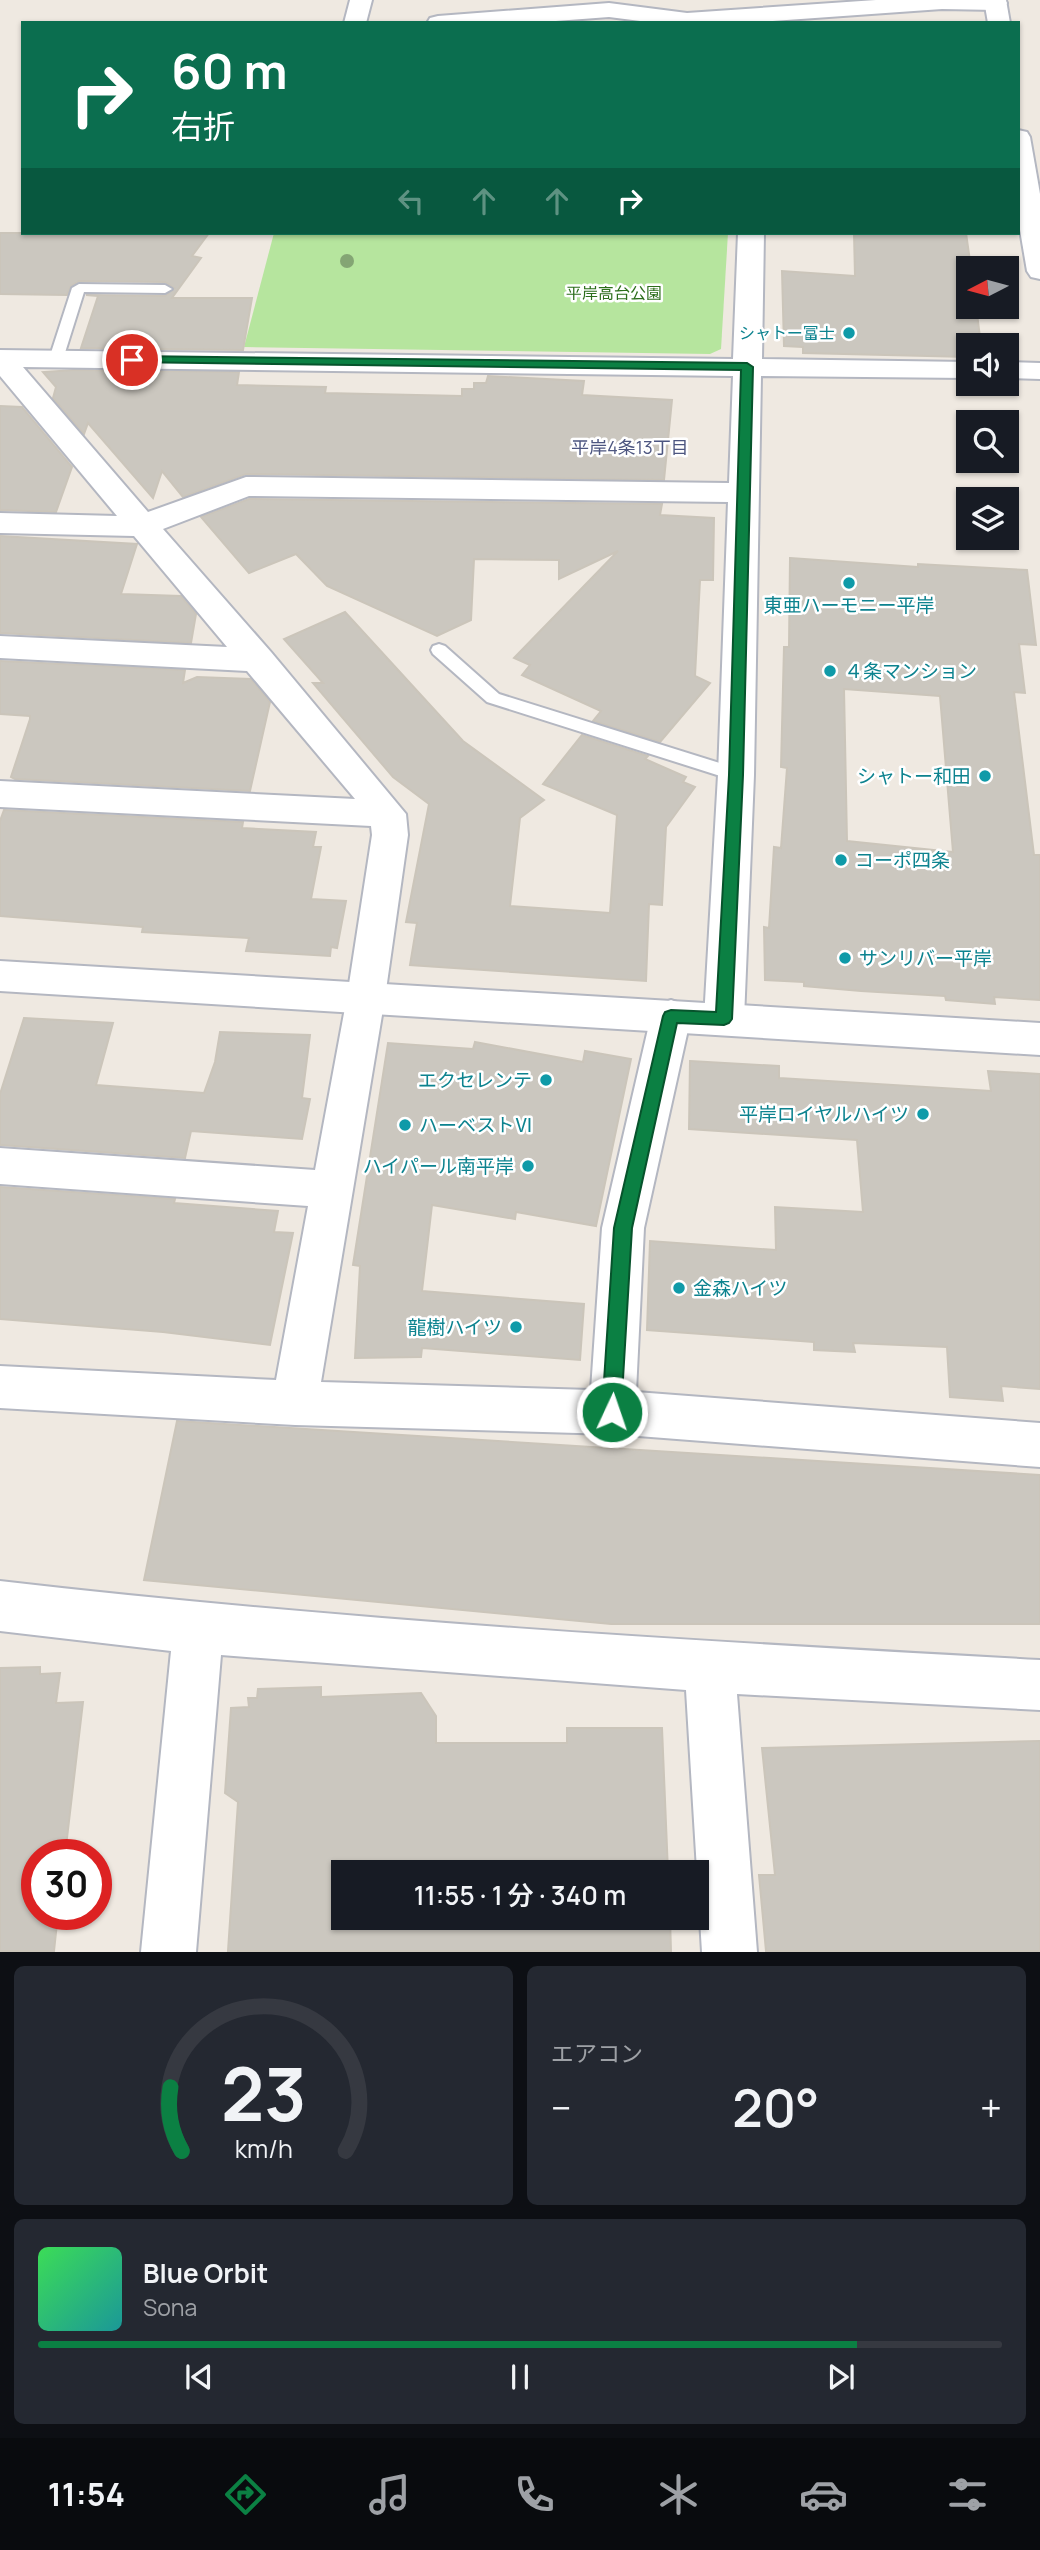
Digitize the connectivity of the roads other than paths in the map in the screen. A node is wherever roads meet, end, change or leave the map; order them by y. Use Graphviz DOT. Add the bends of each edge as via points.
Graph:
graph roads {
  1 [pos="361,0"];
  2 [pos="997,9"];
  3 [pos="356,21"];
  4 [pos="464,21"];
  5 [pos="1020,144"];
  6 [pos="1034,194"];
  7 [pos="751,235"];
  8 [pos="1040,270"];
  9 [pos="165,289"];
  10 [pos="55,359"];
  11 [pos="747,367"];
  12 [pos="956,370"];
  13 [pos="1019,370"];
  14 [pos="1040,371"];
  15 [pos="744,493"];
  16 [pos="0,523"];
  17 [pos="141,526"];
  18 [pos="0,647"];
  19 [pos="439,649"];
  20 [pos="259,660"];
  21 [pos="736,775"];
  22 [pos="0,794"];
  23 [pos="388,814"];
  24 [pos="0,976"];
  25 [pos="366,997"];
  26 [pos="671,1016"];
  27 [pos="724,1019"];
  28 [pos="1040,1039"];
  29 [pos="0,1166"];
  30 [pos="331,1189"];
  31 [pos="0,1387"];
  32 [pos="295,1403"];
  33 [pos="612,1412"];
  34 [pos="1040,1445"];
  35 [pos="0,1606"];
  36 [pos="198,1629"];
  37 [pos="710,1667"];
  38 [pos="1040,1685"];
  39 [pos="168,1951"];
  40 [pos="730,1951"];
  1 -- 3 [label="street"];
  2 -- 4 [label="street" via="942,2 687,20 608,10"];
  5 -- 6 [label="street"];
  6 -- 8 [label="street"];
  7 -- 11 [label="street"];
  9 -- 10 [label="lane" via="79,288"];
  10 -- 11 [label="street"];
  10 -- 17 [label="street" via="0,358"];
  11 -- 12 [label="street"];
  11 -- 15 [label="street"];
  13 -- 14 [label="street"];
  15 -- 17 [label="street" via="246,486"];
  15 -- 21 [label="street"];
  16 -- 17 [label="street"];
  17 -- 20 [label="street"];
  18 -- 20 [label="street"];
  19 -- 21 [label="lane" via="493,698"];
  20 -- 23 [label="street"];
  21 -- 27 [label="street"];
  22 -- 23 [label="street"];
  23 -- 25 [label="street" via="390,835"];
  24 -- 25 [label="street"];
  25 -- 26 [label="street"];
  25 -- 30 [label="street"];
  26 -- 27 [label="street"];
  26 -- 33 [label="street" via="623,1228"];
  27 -- 28 [label="street"];
  29 -- 30 [label="street"];
  30 -- 32 [label="street"];
  31 -- 32 [label="street"];
  32 -- 33 [label="street"];
  33 -- 34 [label="street"];
  35 -- 36 [label="street"];
  36 -- 37 [label="street"];
  36 -- 39 [label="street"];
  37 -- 38 [label="street"];
  37 -- 40 [label="street"];
}
